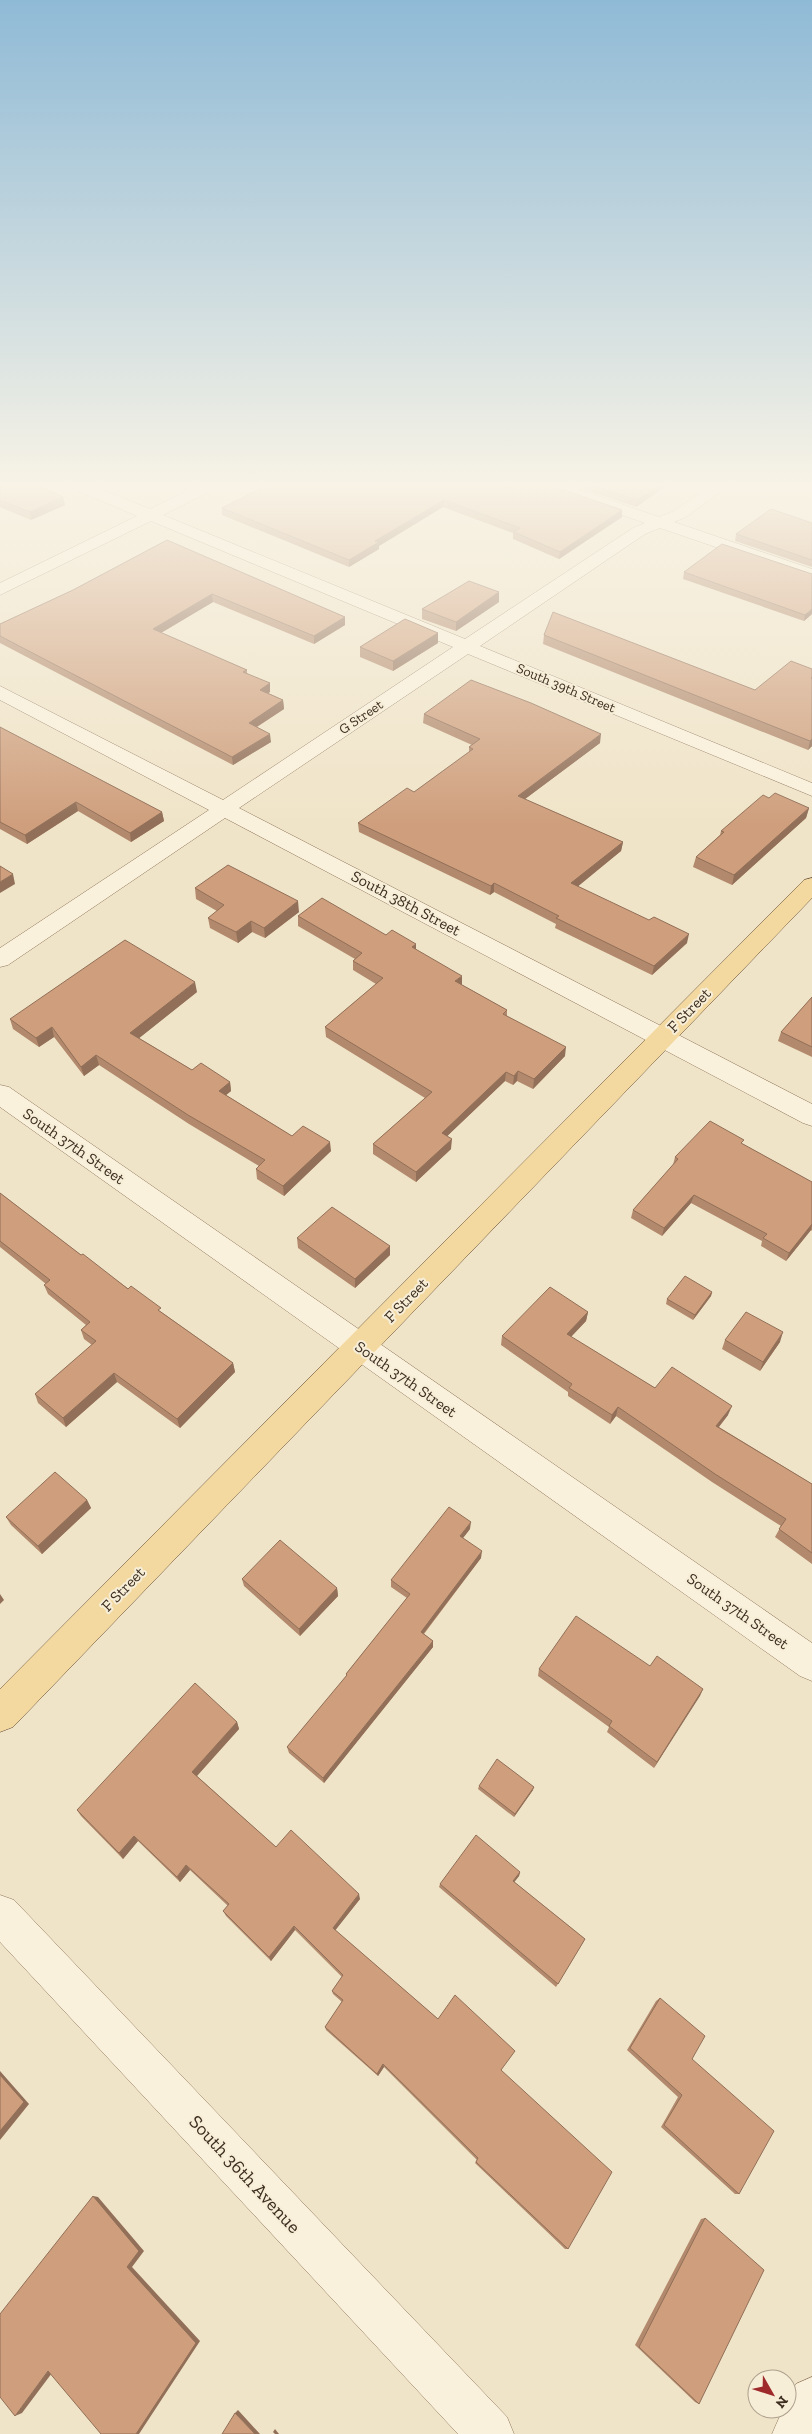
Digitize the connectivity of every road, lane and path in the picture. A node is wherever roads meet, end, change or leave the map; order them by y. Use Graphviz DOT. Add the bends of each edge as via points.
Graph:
graph roads {
  1 [pos="344,596"];
  2 [pos="542,596"];
  3 [pos="466,646"];
  4 [pos="0,692"];
  5 [pos="812,790"];
  6 [pos="225,808"];
  7 [pos="812,885"];
  8 [pos="0,959"];
  9 [pos="662,1038"];
  10 [pos="0,1094"];
  11 [pos="812,1116"];
  12 [pos="360,1346"];
  13 [pos="812,1664"];
  14 [pos="0,1714"];
  15 [pos="0,1914"];
  16 [pos="812,2400"];
  17 [pos="490,2434"];
  18 [pos="796,2434"];
  1 -- 3 [label="street, South 39th Street"];
  2 -- 3 [label="street, G Street"];
  3 -- 5 [label="street, South 39th Street"];
  3 -- 6 [label="street, G Street"];
  4 -- 6 [label="street, South 38th Street"];
  6 -- 8 [label="street, G Street"];
  6 -- 9 [label="street, South 38th Street"];
  7 -- 9 [label="main road, F Street"];
  9 -- 11 [label="street, South 38th Street"];
  9 -- 12 [label="main road, F Street"];
  10 -- 12 [label="street, South 37th Street"];
  12 -- 13 [label="street, South 37th Street"];
  12 -- 14 [label="main road, F Street"];
  15 -- 17 [label="street, South 36th Avenue"];
  16 -- 18 [label="street"];
}
